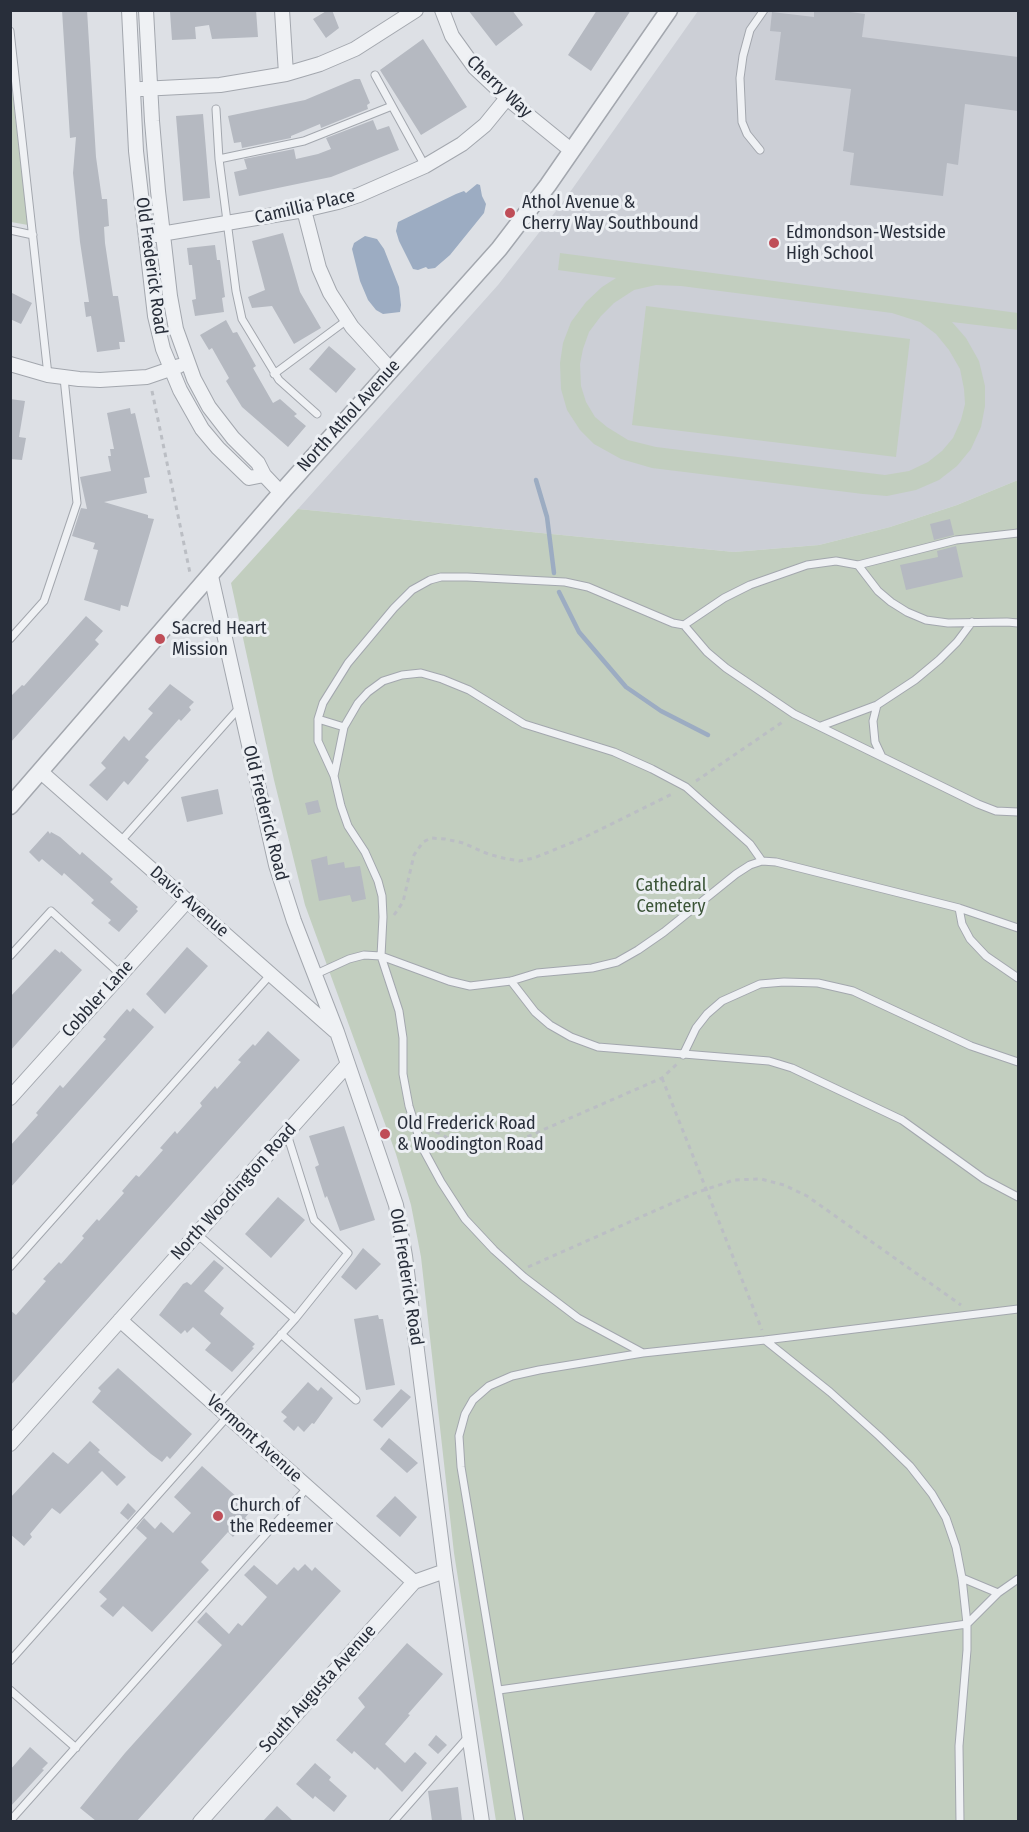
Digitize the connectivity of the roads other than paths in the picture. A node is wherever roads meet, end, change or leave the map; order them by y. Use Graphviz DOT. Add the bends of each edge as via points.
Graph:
graph roads {
  1 [pos="129,10"];
  2 [pos="146,10"];
  3 [pos="282,10"];
  4 [pos="416,10"];
  5 [pos="442,10"];
  6 [pos="669,10"];
  7 [pos="764,10"];
  8 [pos="10,31"];
  9 [pos="286,74"];
  10 [pos="375,75"];
  11 [pos="133,89"];
  12 [pos="150,89"];
  13 [pos="507,98"];
  14 [pos="392,106"];
  15 [pos="216,109"];
  16 [pos="760,150"];
  17 [pos="572,151"];
  18 [pos="219,159"];
  19 [pos="425,166"];
  20 [pos="304,210"];
  21 [pos="226,224"];
  22 [pos="10,230"];
  23 [pos="33,234"];
  24 [pos="163,235"];
  25 [pos="145,237"];
  26 [pos="347,321"];
  27 [pos="187,362"];
  28 [pos="10,364"];
  29 [pos="171,369"];
  30 [pos="391,370"];
  31 [pos="274,374"];
  32 [pos="48,375"];
  33 [pos="64,378"];
  34 [pos="317,414"];
  35 [pos="264,475"];
  36 [pos="281,493"];
  37 [pos="1018,533"];
  38 [pos="858,565"];
  39 [pos="211,576"];
  40 [pos="972,622"];
  41 [pos="1018,623"];
  42 [pos="684,625"];
  43 [pos="10,639"];
  44 [pos="877,705"];
  45 [pos="240,707"];
  46 [pos="318,719"];
  47 [pos="821,726"];
  48 [pos="344,727"];
  49 [pos="882,757"];
  50 [pos="41,772"];
  51 [pos="334,776"];
  52 [pos="10,806"];
  53 [pos="1018,812"];
  54 [pos="120,842"];
  55 [pos="762,861"];
  56 [pos="187,901"];
  57 [pos="959,908"];
  58 [pos="1018,928"];
  59 [pos="10,956"];
  60 [pos="381,956"];
  61 [pos="120,974"];
  62 [pos="271,974"];
  63 [pos="314,975"];
  64 [pos="1018,978"];
  65 [pos="511,981"];
  66 [pos="337,1032"];
  67 [pos="683,1055"];
  68 [pos="1018,1062"];
  69 [pos="348,1064"];
  70 [pos="10,1098"];
  71 [pos="286,1133"];
  72 [pos="1018,1197"];
  73 [pos="197,1234"];
  74 [pos="10,1267"];
  75 [pos="1018,1309"];
  76 [pos="295,1318"];
  77 [pos="120,1320"];
  78 [pos="281,1334"];
  79 [pos="765,1340"];
  80 [pos="643,1353"];
  81 [pos="356,1400"];
  82 [pos="217,1406"];
  83 [pos="228,1416"];
  84 [pos="10,1444"];
  85 [pos="308,1488"];
  86 [pos="445,1571"];
  87 [pos="962,1578"];
  88 [pos="1018,1579"];
  89 [pos="414,1582"];
  90 [pos="998,1593"];
  91 [pos="967,1624"];
  92 [pos="10,1661"];
  93 [pos="10,1690"];
  94 [pos="499,1690"];
  95 [pos="470,1735"];
  96 [pos="76,1748"];
  97 [pos="10,1821"];
  98 [pos="200,1821"];
  99 [pos="393,1821"];
  100 [pos="482,1821"];
  101 [pos="520,1821"];
  102 [pos="960,1821"];
  1 -- 11 [label="street, Old Frederick Road"];
  2 -- 12 [label="street, Old Frederick Road"];
  3 -- 9 [label="street"];
  4 -- 9 [label="street" via="355,49"];
  5 -- 13 [label="street, Cherry Way" via="463,54"];
  6 -- 17 [label="street, North Athol Avenue"];
  7 -- 16 [label="lane" via="750,30 740,78 742,122"];
  8 -- 23 [label="lane"];
  9 -- 12 [label="street" via="220,85"];
  10 -- 14 [label="lane"];
  11 -- 12 [label="street"];
  11 -- 25 [label="street, Old Frederick Road"];
  12 -- 24 [label="street, Old Frederick Road"];
  13 -- 17 [label="street, Cherry Way"];
  13 -- 19 [label="street, Camillia Place" via="471,138"];
  14 -- 18 [label="lane" via="304,141"];
  14 -- 19 [label="lane"];
  15 -- 18 [label="lane"];
  17 -- 30 [label="street, North Athol Avenue" via="499,249"];
  18 -- 21 [label="lane"];
  19 -- 20 [label="street, Camillia Place" via="359,195"];
  20 -- 21 [label="street, Camillia Place"];
  20 -- 26 [label="street" via="319,268"];
  21 -- 24 [label="street, Camillia Place"];
  21 -- 31 [label="lane" via="242,319"];
  22 -- 23 [label="lane"];
  23 -- 32 [label="lane"];
  24 -- 25 [label="street, Camillia Place"];
  24 -- 27 [label="street, Old Frederick Road" via="173,314"];
  25 -- 29 [label="street, Old Frederick Road" via="156,323"];
  26 -- 30 [label="street"];
  26 -- 31 [label="lane"];
  27 -- 29 [label="street"];
  27 -- 35 [label="street, Old Frederick Road" via="209,407"];
  28 -- 32 [label="street"];
  29 -- 33 [label="street" via="147,377"];
  29 -- 35 [label="street, Old Frederick Road" via="188,406 218,448 249,478"];
  30 -- 36 [label="street, North Athol Avenue"];
  31 -- 34 [label="lane"];
  32 -- 33 [label="street"];
  33 -- 43 [label="lane" via="77,502 44,601"];
  35 -- 36 [label="street, Old Frederick Road"];
  36 -- 39 [label="street, North Athol Avenue"];
  37 -- 38 [label="lane" via="956,540"];
  38 -- 40 [label="lane" via="878,591 907,612 926,620"];
  38 -- 42 [label="lane" via="836,561 782,572 724,598"];
  39 -- 45 [label="street, Old Frederick Road"];
  39 -- 50 [label="street, North Athol Avenue"];
  40 -- 41 [label="lane"];
  40 -- 44 [label="lane" via="939,660"];
  42 -- 46 [label="lane" via="588,587 565,582 441,577 412,590 394,608 348,663 323,703"];
  42 -- 47 [label="lane" via="726,668 794,714"];
  44 -- 47 [label="lane"];
  44 -- 49 [label="lane" via="873,721 875,742"];
  45 -- 54 [label="lane"];
  45 -- 63 [label="street, Old Frederick Road" via="276,865"];
  46 -- 48 [label="lane"];
  46 -- 51 [label="lane" via="318,741"];
  47 -- 49 [label="lane"];
  48 -- 51 [label="lane"];
  48 -- 55 [label="lane" via="358,703 383,681 421,673 442,679 469,690 524,724 614,752 687,788 750,844"];
  49 -- 53 [label="lane" via="978,804 996,811"];
  50 -- 52 [label="street, North Athol Avenue"];
  50 -- 54 [label="street, Davis Avenue"];
  51 -- 60 [label="lane" via="340,806 365,852 382,896"];
  54 -- 56 [label="street, Davis Avenue"];
  55 -- 57 [label="lane"];
  55 -- 65 [label="lane" via="736,874 664,932 617,962 537,973"];
  56 -- 61 [label="street, Cobbler Lane"];
  56 -- 62 [label="street, Davis Avenue"];
  57 -- 58 [label="lane"];
  57 -- 64 [label="lane" via="970,939 986,956"];
  59 -- 61 [label="lane" via="51,911"];
  60 -- 63 [label="lane" via="349,959"];
  60 -- 65 [label="lane" via="470,986"];
  60 -- 80 [label="lane" via="399,1011 403,1074 412,1116 422,1147 465,1219 519,1272 578,1318"];
  61 -- 70 [label="street, Cobbler Lane"];
  62 -- 66 [label="street, Davis Avenue"];
  62 -- 74 [label="lane"];
  63 -- 66 [label="street, Old Frederick Road"];
  65 -- 67 [label="lane" via="536,1012 571,1037 598,1047"];
  66 -- 69 [label="street, Old Frederick Road"];
  67 -- 68 [label="lane" via="696,1028 722,1000 760,984 807,982 853,991 971,1046"];
  67 -- 72 [label="lane" via="769,1061 792,1068 902,1120 984,1179"];
  69 -- 71 [label="street, North Woodington Road"];
  69 -- 86 [label="street, Old Frederick Road" via="396,1205"];
  71 -- 73 [label="street, North Woodington Road"];
  71 -- 76 [label="lane" via="314,1220 348,1253"];
  73 -- 76 [label="lane"];
  73 -- 77 [label="street, North Woodington Road"];
  75 -- 79 [label="lane"];
  76 -- 78 [label="lane"];
  77 -- 82 [label="street, Vermont Avenue"];
  77 -- 84 [label="street, North Woodington Road"];
  78 -- 81 [label="lane"];
  78 -- 82 [label="lane"];
  79 -- 80 [label="lane"];
  79 -- 87 [label="lane" via="830,1392 910,1466 946,1518"];
  80 -- 94 [label="lane" via="512,1376 489,1386 473,1400 465,1414 459,1436 461,1467"];
  82 -- 83 [label="street, Vermont Avenue"];
  83 -- 85 [label="street, Vermont Avenue"];
  83 -- 92 [label="lane"];
  85 -- 89 [label="street, Vermont Avenue"];
  85 -- 96 [label="lane"];
  86 -- 89 [label="street, South Augusta Avenue"];
  86 -- 95 [label="street, Old Frederick Road"];
  87 -- 90 [label="lane"];
  87 -- 91 [label="lane"];
  88 -- 90 [label="lane"];
  89 -- 98 [label="street, South Augusta Avenue"];
  90 -- 91 [label="lane"];
  91 -- 94 [label="lane"];
  91 -- 102 [label="lane" via="959,1746"];
  93 -- 96 [label="lane"];
  94 -- 101 [label="lane"];
  95 -- 99 [label="lane"];
  95 -- 100 [label="street, Old Frederick Road"];
  96 -- 97 [label="lane"];
}
